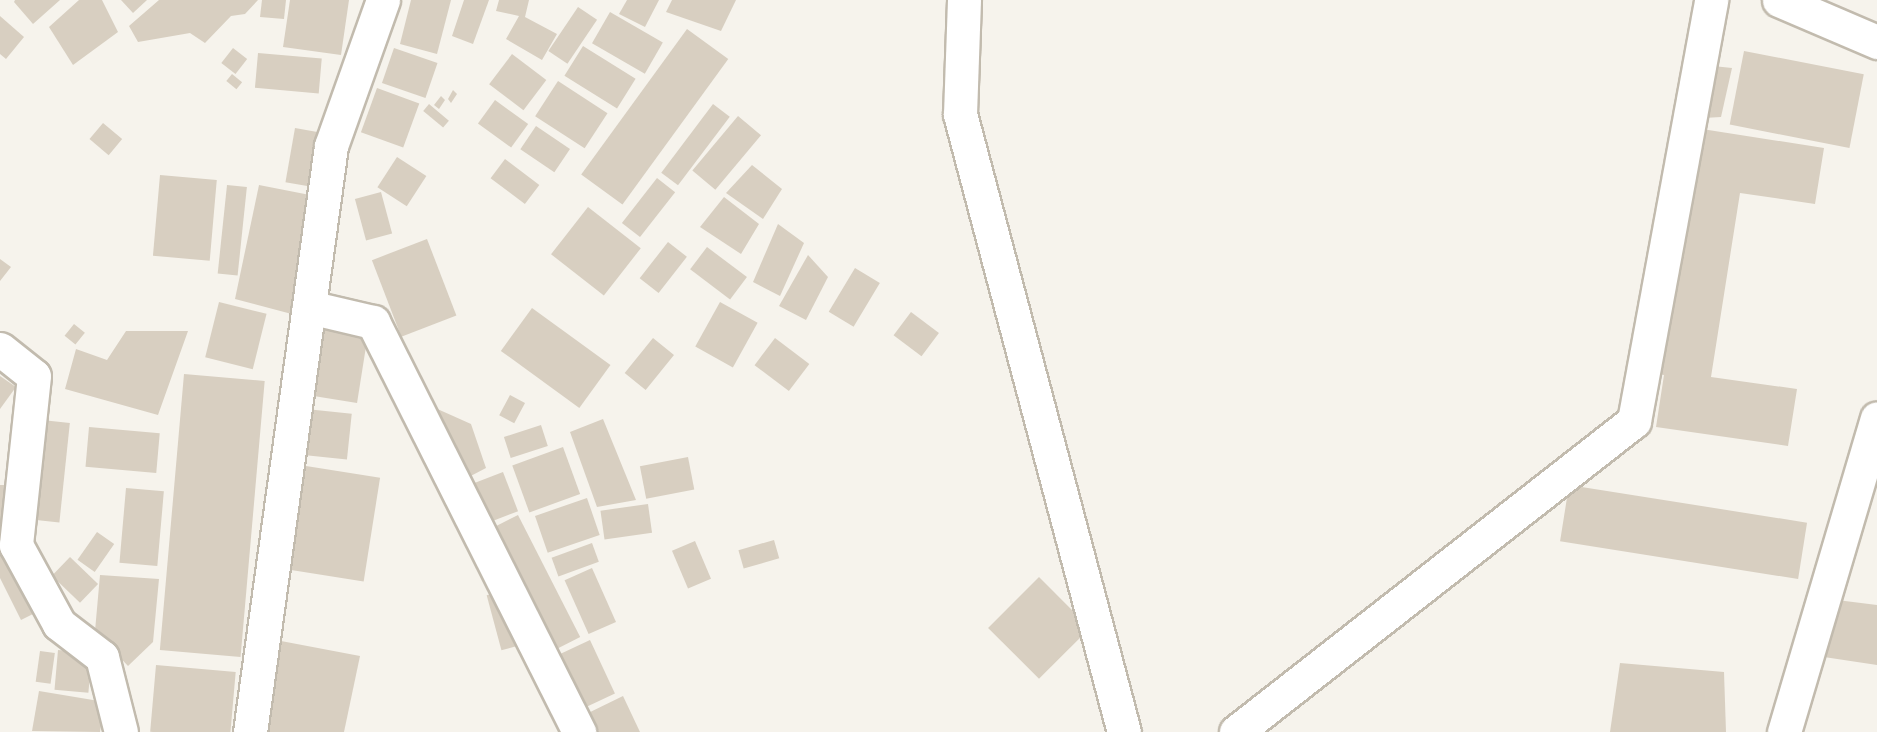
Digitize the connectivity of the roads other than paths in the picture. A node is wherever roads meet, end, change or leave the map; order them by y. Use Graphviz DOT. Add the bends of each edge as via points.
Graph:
graph roads {
  1 [pos="383,0"];
  2 [pos="964,0"];
  3 [pos="1711,0"];
  4 [pos="1779,0"];
  5 [pos="1877,42"];
  6 [pos="309,307"];
  7 [pos="0,348"];
  8 [pos="1877,418"];
  9 [pos="121,732"];
  10 [pos="250,732"];
  11 [pos="579,732"];
  12 [pos="1124,732"];
  13 [pos="1236,732"];
  14 [pos="1785,732"];
  1 -- 6 [label="street" via="331,146"];
  2 -- 12 [label="street" via="960,114"];
  3 -- 13 [label="street" via="1635,421"];
  4 -- 5 [label="street"];
  6 -- 10 [label="street"];
  6 -- 11 [label="street" via="373,322"];
  7 -- 9 [label="street" via="34,376 16,545 59,624 102,657"];
  8 -- 14 [label="street"];
}
